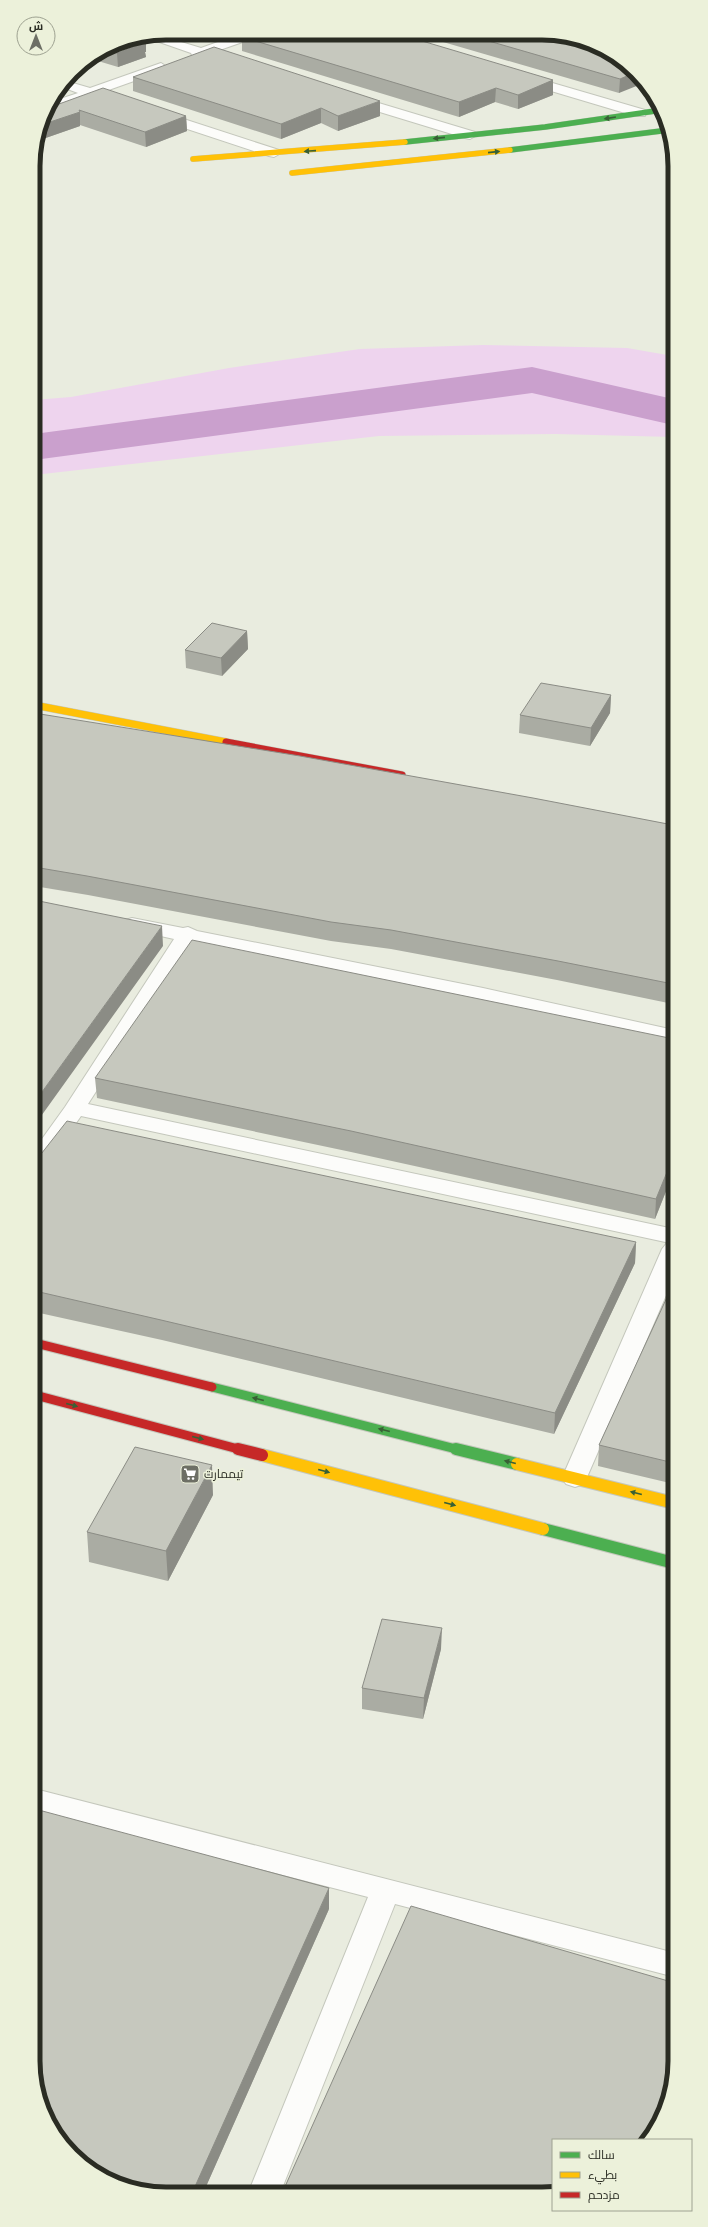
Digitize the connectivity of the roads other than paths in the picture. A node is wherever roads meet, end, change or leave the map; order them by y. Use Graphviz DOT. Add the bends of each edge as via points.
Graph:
graph roads {
  1 [pos="163,40"];
  2 [pos="236,40"];
  3 [pos="202,52"];
  4 [pos="239,64"];
  5 [pos="512,75"];
  6 [pos="69,86"];
  7 [pos="90,92"];
  8 [pos="343,96"];
  9 [pos="56,105"];
  10 [pos="134,107"];
  11 [pos="655,111"];
  12 [pos="149,112"];
  13 [pos="640,113"];
  14 [pos="663,131"];
  15 [pos="470,135"];
  16 [pos="353,147"];
  17 [pos="274,153"];
  18 [pos="193,159"];
  19 [pos="371,164"];
  20 [pos="292,173"];
  21 [pos="40,706"];
  22 [pos="408,776"];
  23 [pos="111,920"];
  24 [pos="188,933"];
  25 [pos="668,1035"];
  26 [pos="75,1108"];
  27 [pos="40,1158"];
  28 [pos="668,1235"];
  29 [pos="668,1263"];
  30 [pos="40,1344"];
  31 [pos="40,1397"];
  32 [pos="575,1478"];
  33 [pos="668,1501"];
  34 [pos="668,1561"];
  35 [pos="40,1801"];
  36 [pos="385,1892"];
  37 [pos="668,1964"];
  38 [pos="267,2187"];
  1 -- 3 [label="street"];
  2 -- 3 [label="street"];
  3 -- 4 [label="street"];
  3 -- 7 [label="street"];
  5 -- 13 [label="street"];
  6 -- 7 [label="street"];
  7 -- 9 [label="street"];
  7 -- 10 [label="street"];
  8 -- 15 [label="street"];
  11 -- 13 [label="street"];
  12 -- 17 [label="street"];
  13 -- 15 [label="street, one-way" via="556,126"];
  19 -- 14 [label="street, one-way"];
  15 -- 16 [label="street, one-way"];
  16 -- 17 [label="street, one-way"];
  16 -- 19 [label="street"];
  17 -- 18 [label="street"];
  19 -- 20 [label="street"];
  21 -- 22 [label="street"];
  23 -- 24 [label="street"];
  24 -- 25 [label="street"];
  24 -- 26 [label="street"];
  26 -- 27 [label="street"];
  26 -- 28 [label="street"];
  29 -- 32 [label="street"];
  32 -- 30 [label="street, one-way"];
  31 -- 34 [label="street, one-way"];
  33 -- 32 [label="street, one-way"];
  35 -- 36 [label="street"];
  36 -- 37 [label="street"];
  36 -- 38 [label="street"];
}
